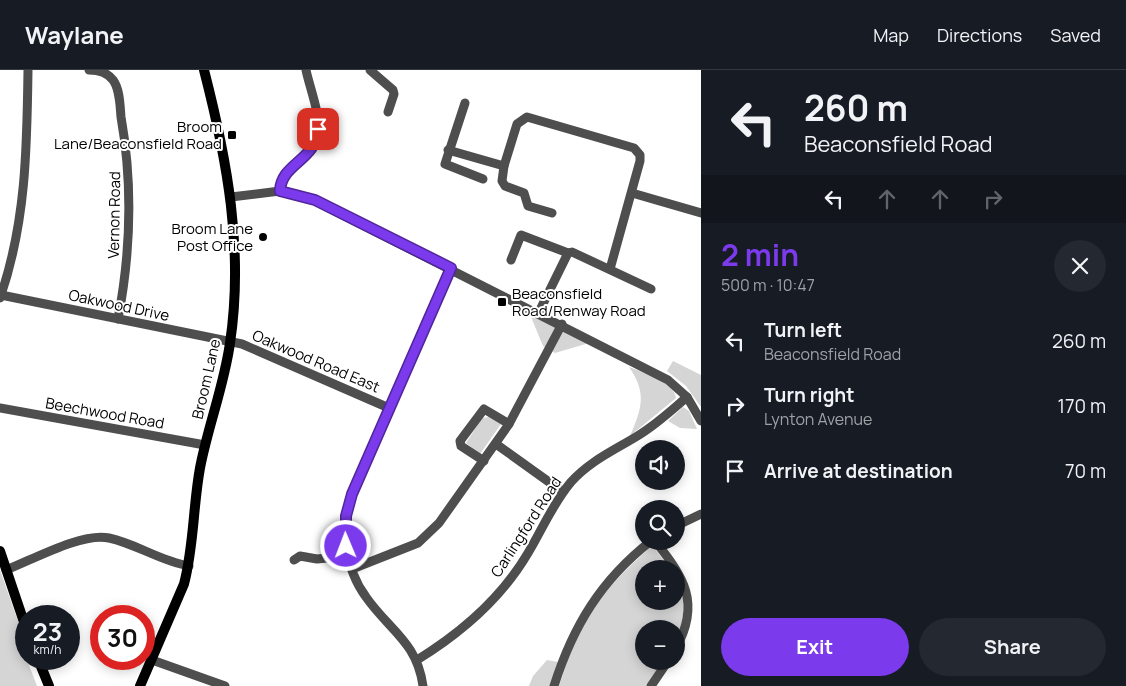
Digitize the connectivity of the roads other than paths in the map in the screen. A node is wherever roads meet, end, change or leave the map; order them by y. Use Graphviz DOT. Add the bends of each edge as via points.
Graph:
graph roads {
  1 [pos="28,70"];
  2 [pos="89,70"];
  3 [pos="204,70"];
  4 [pos="306,70"];
  5 [pos="370,70"];
  6 [pos="465,103"];
  7 [pos="388,112"];
  8 [pos="448,150"];
  9 [pos="504,166"];
  10 [pos="483,179"];
  11 [pos="280,191"];
  12 [pos="632,192"];
  13 [pos="231,196"];
  14 [pos="701,213"];
  15 [pos="552,214"];
  16 [pos="568,253"];
  17 [pos="511,260"];
  18 [pos="451,268"];
  19 [pos="610,269"];
  20 [pos="651,289"];
  21 [pos="0,297"];
  22 [pos="539,312"];
  23 [pos="118,319"];
  24 [pos="562,324"];
  25 [pos="230,342"];
  26 [pos="687,397"];
  27 [pos="0,408"];
  28 [pos="389,408"];
  29 [pos="701,421"];
  30 [pos="509,424"];
  31 [pos="496,444"];
  32 [pos="206,446"];
  33 [pos="484,461"];
  34 [pos="563,492"];
  35 [pos="701,514"];
  36 [pos="685,522"];
  37 [pos="641,550"];
  38 [pos="662,550"];
  39 [pos="0,551"];
  40 [pos="348,556"];
  41 [pos="294,560"];
  42 [pos="189,566"];
  43 [pos="352,569"];
  44 [pos="6,570"];
  45 [pos="18,605"];
  46 [pos="685,629"];
  47 [pos="155,653"];
  48 [pos="416,660"];
  49 [pos="155,661"];
  50 [pos="42,670"];
  51 [pos="147,670"];
  52 [pos="662,670"];
  53 [pos="49,686"];
  54 [pos="140,686"];
  55 [pos="225,686"];
  56 [pos="423,686"];
  57 [pos="554,686"];
  58 [pos="651,686"];
  1 -- 21 [label="street" via="27,163 23,200 15,247"];
  2 -- 23 [label="street, Vernon Road" via="108,75 116,87 128,163 129,240"];
  3 -- 13 [label="main road, Broom Lane"];
  4 -- 11 [label="street" via="318,135 311,151 282,179"];
  5 -- 7 [label="street" via="393,90"];
  6 -- 8 [label="street"];
  8 -- 9 [label="street"];
  8 -- 10 [label="street" via="447,167"];
  9 -- 12 [label="street" via="517,124 527,117 634,148 640,155 640,161"];
  9 -- 15 [label="street" via="502,181 505,186 524,193 528,206"];
  11 -- 13 [label="street"];
  11 -- 18 [label="street" via="315,200"];
  12 -- 14 [label="street"];
  12 -- 19 [label="street"];
  13 -- 25 [label="main road, Broom Lane" via="236,266"];
  16 -- 17 [label="street" via="522,235"];
  16 -- 19 [label="street"];
  16 -- 22 [label="street"];
  18 -- 22 [label="street"];
  18 -- 28 [label="street"];
  19 -- 20 [label="street"];
  21 -- 23 [label="street, Oakwood Drive"];
  22 -- 24 [label="street"];
  23 -- 25 [label="street, Oakwood Drive"];
  24 -- 26 [label="street" via="668,380"];
  24 -- 30 [label="street"];
  25 -- 28 [label="street, Oakwood Road East" via="254,348"];
  25 -- 32 [label="main road, Broom Lane"];
  26 -- 29 [label="street"];
  26 -- 34 [label="street, Carlingford Road" via="647,430 596,459"];
  27 -- 32 [label="street, Beechwood Road"];
  28 -- 40 [label="street" via="348,504 345,527"];
  30 -- 31 [label="street"];
  30 -- 33 [label="street" via="484,409 460,441 461,446"];
  31 -- 33 [label="street"];
  31 -- 34 [label="street"];
  32 -- 42 [label="main road, Broom Lane" via="195,497"];
  33 -- 43 [label="street" via="439,523 418,543"];
  34 -- 48 [label="street, Carlingford Road" via="527,555 497,595 458,632"];
  35 -- 36 [label="street"];
  37 -- 57 [label="street" via="620,569 588,609 567,648"];
  38 -- 46 [label="street" via="678,570 690,600"];
  39 -- 44 [label="main road"];
  40 -- 41 [label="street" via="317,559 300,556"];
  40 -- 43 [label="street"];
  42 -- 44 [label="street" via="165,561 102,537 76,542"];
  42 -- 47 [label="main road, Broom Lane" via="180,598"];
  43 -- 48 [label="street" via="366,598 399,633"];
  44 -- 45 [label="main road"];
  48 -- 56 [label="street"];
  49 -- 55 [label="street"];
  50 -- 53 [label="main road"];
  51 -- 54 [label="main road, Broom Lane"];
  52 -- 58 [label="street"];
}
